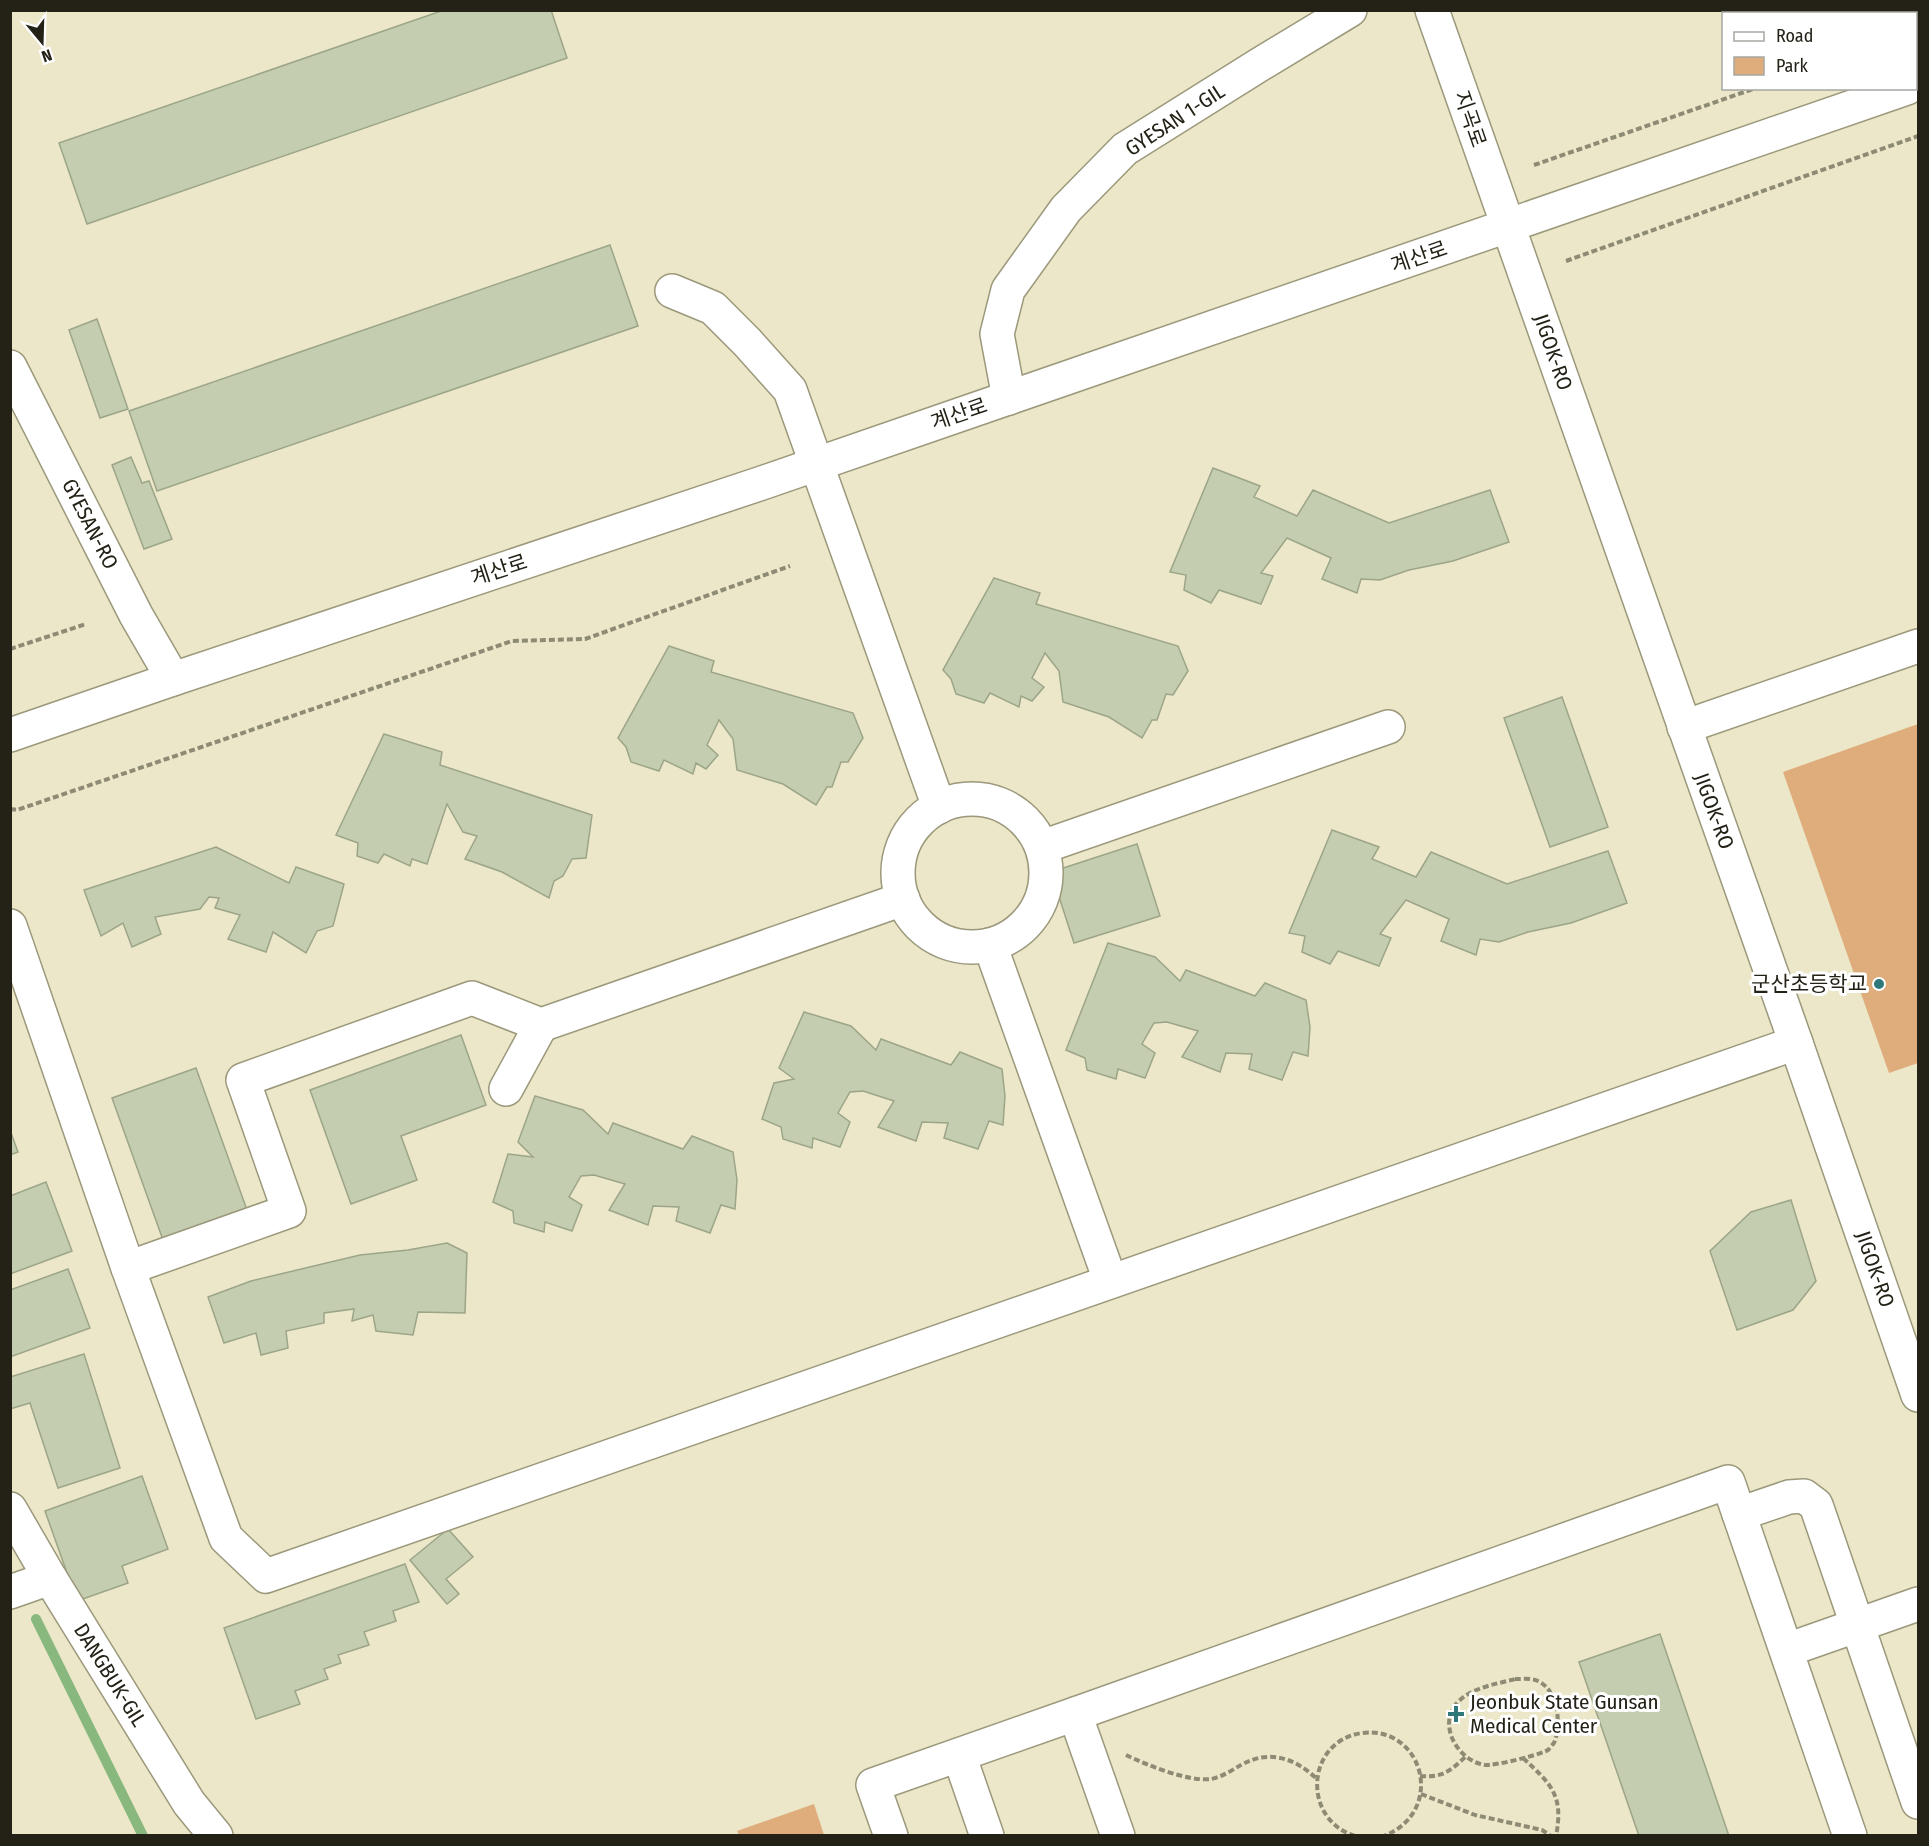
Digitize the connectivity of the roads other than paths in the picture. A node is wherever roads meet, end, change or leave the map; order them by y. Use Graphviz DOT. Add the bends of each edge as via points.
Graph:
graph roads {
  1 [pos="1350,10"];
  2 [pos="1432,10"];
  3 [pos="1900,90"];
  4 [pos="1507,227"];
  5 [pos="672,291"];
  6 [pos="10,367"];
  7 [pos="1009,398"];
  8 [pos="815,464"];
  9 [pos="1918,646"];
  10 [pos="173,679"];
  11 [pos="1388,727"];
  12 [pos="1684,727"];
  13 [pos="10,735"];
  14 [pos="939,807"];
  15 [pos="1042,847"];
  16 [pos="903,899"];
  17 [pos="10,926"];
  18 [pos="990,945"];
  19 [pos="541,1025"];
  20 [pos="1796,1043"];
  21 [pos="506,1089"];
  22 [pos="128,1268"];
  23 [pos="1110,1280"];
  24 [pos="1918,1395"];
  25 [pos="10,1509"];
  26 [pos="1739,1514"];
  27 [pos="50,1578"];
  28 [pos="10,1592"];
  29 [pos="1918,1604"];
  30 [pos="1858,1626"];
  31 [pos="1786,1650"];
  32 [pos="1075,1714"];
  33 [pos="959,1755"];
  34 [pos="1918,1802"];
  35 [pos="216,1836"];
  36 [pos="891,1836"];
  37 [pos="987,1836"];
  38 [pos="1118,1836"];
  39 [pos="1850,1836"];
  1 -- 7 [label="street, GYESAN 1-GIL" via="1125,150 1066,209 1008,290 997,334"];
  2 -- 4 [label="street, 지곡로"];
  3 -- 4 [label="street, 계산로"];
  4 -- 7 [label="street, 계산로"];
  4 -- 12 [label="street, JIGOK-RO"];
  5 -- 8 [label="street" via="713,308 790,390"];
  6 -- 10 [label="street, GYESAN-RO" via="136,615"];
  7 -- 8 [label="street, 계산로"];
  8 -- 10 [label="street, 계산로"];
  8 -- 14 [label="street"];
  9 -- 12 [label="street"];
  10 -- 13 [label="street, 계산로"];
  11 -- 15 [label="street"];
  12 -- 20 [label="street, JIGOK-RO"];
  14 -- 15 [label="street" via="963,800 988,801 1011,810 1030,826"];
  14 -- 16 [label="street" via="919,821 905,840 899,863"];
  15 -- 18 [label="street" via="1047,872 1043,896 1031,918 1013,935"];
  16 -- 18 [label="street" via="923,928 943,941 967,947"];
  16 -- 19 [label="street"];
  17 -- 22 [label="street"];
  18 -- 23 [label="street"];
  19 -- 21 [label="street"];
  19 -- 22 [label="street" via="472,998 243,1080 289,1211"];
  20 -- 23 [label="street"];
  20 -- 24 [label="street, JIGOK-RO"];
  22 -- 23 [label="street" via="226,1538 266,1576"];
  25 -- 27 [label="street, DANGBUK-GIL"];
  26 -- 30 [label="street" via="1789,1497 1804,1496 1816,1505"];
  26 -- 31 [label="street"];
  26 -- 32 [label="street" via="1728,1482"];
  27 -- 28 [label="street"];
  27 -- 35 [label="street, DANGBUK-GIL" via="189,1803"];
  29 -- 30 [label="street"];
  30 -- 31 [label="street"];
  30 -- 34 [label="street"];
  31 -- 39 [label="street"];
  32 -- 33 [label="street"];
  32 -- 38 [label="street"];
  33 -- 36 [label="street" via="873,1785"];
  33 -- 37 [label="street"];
}
